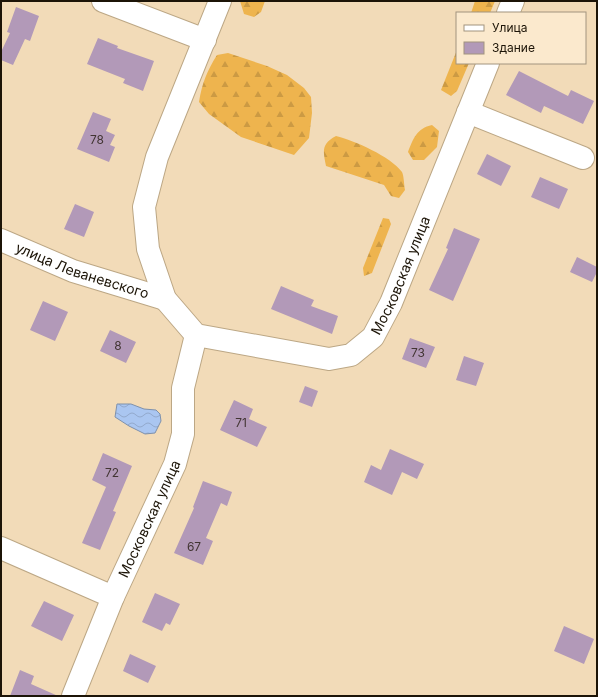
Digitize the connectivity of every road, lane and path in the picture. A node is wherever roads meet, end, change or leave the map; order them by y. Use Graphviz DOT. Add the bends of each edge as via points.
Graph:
graph roads {
  1 [pos="103,1"];
  2 [pos="220,1"];
  3 [pos="513,1"];
  4 [pos="508,12"];
  5 [pos="205,40"];
  6 [pos="488,64"];
  7 [pos="468,112"];
  8 [pos="583,158"];
  9 [pos="1,240"];
  10 [pos="165,299"];
  11 [pos="196,335"];
  12 [pos="1,548"];
  13 [pos="113,597"];
  14 [pos="73,696"];
  1 -- 5 [label="street"];
  2 -- 5 [label="street"];
  3 -- 4 [label="street"];
  5 -- 10 [label="street" via="157,157 144,207 148,249"];
  6 -- 7 [label="street, Московская улица"];
  7 -- 8 [label="street"];
  7 -- 11 [label="street, Московская улица" via="391,304 373,337 351,355 329,359"];
  9 -- 10 [label="street, улица Леваневского" via="73,271"];
  10 -- 11 [label="street"];
  11 -- 13 [label="street, Московская улица" via="183,388 183,434 175,464"];
  12 -- 13 [label="street"];
  13 -- 14 [label="street, Московская улица"];
}
